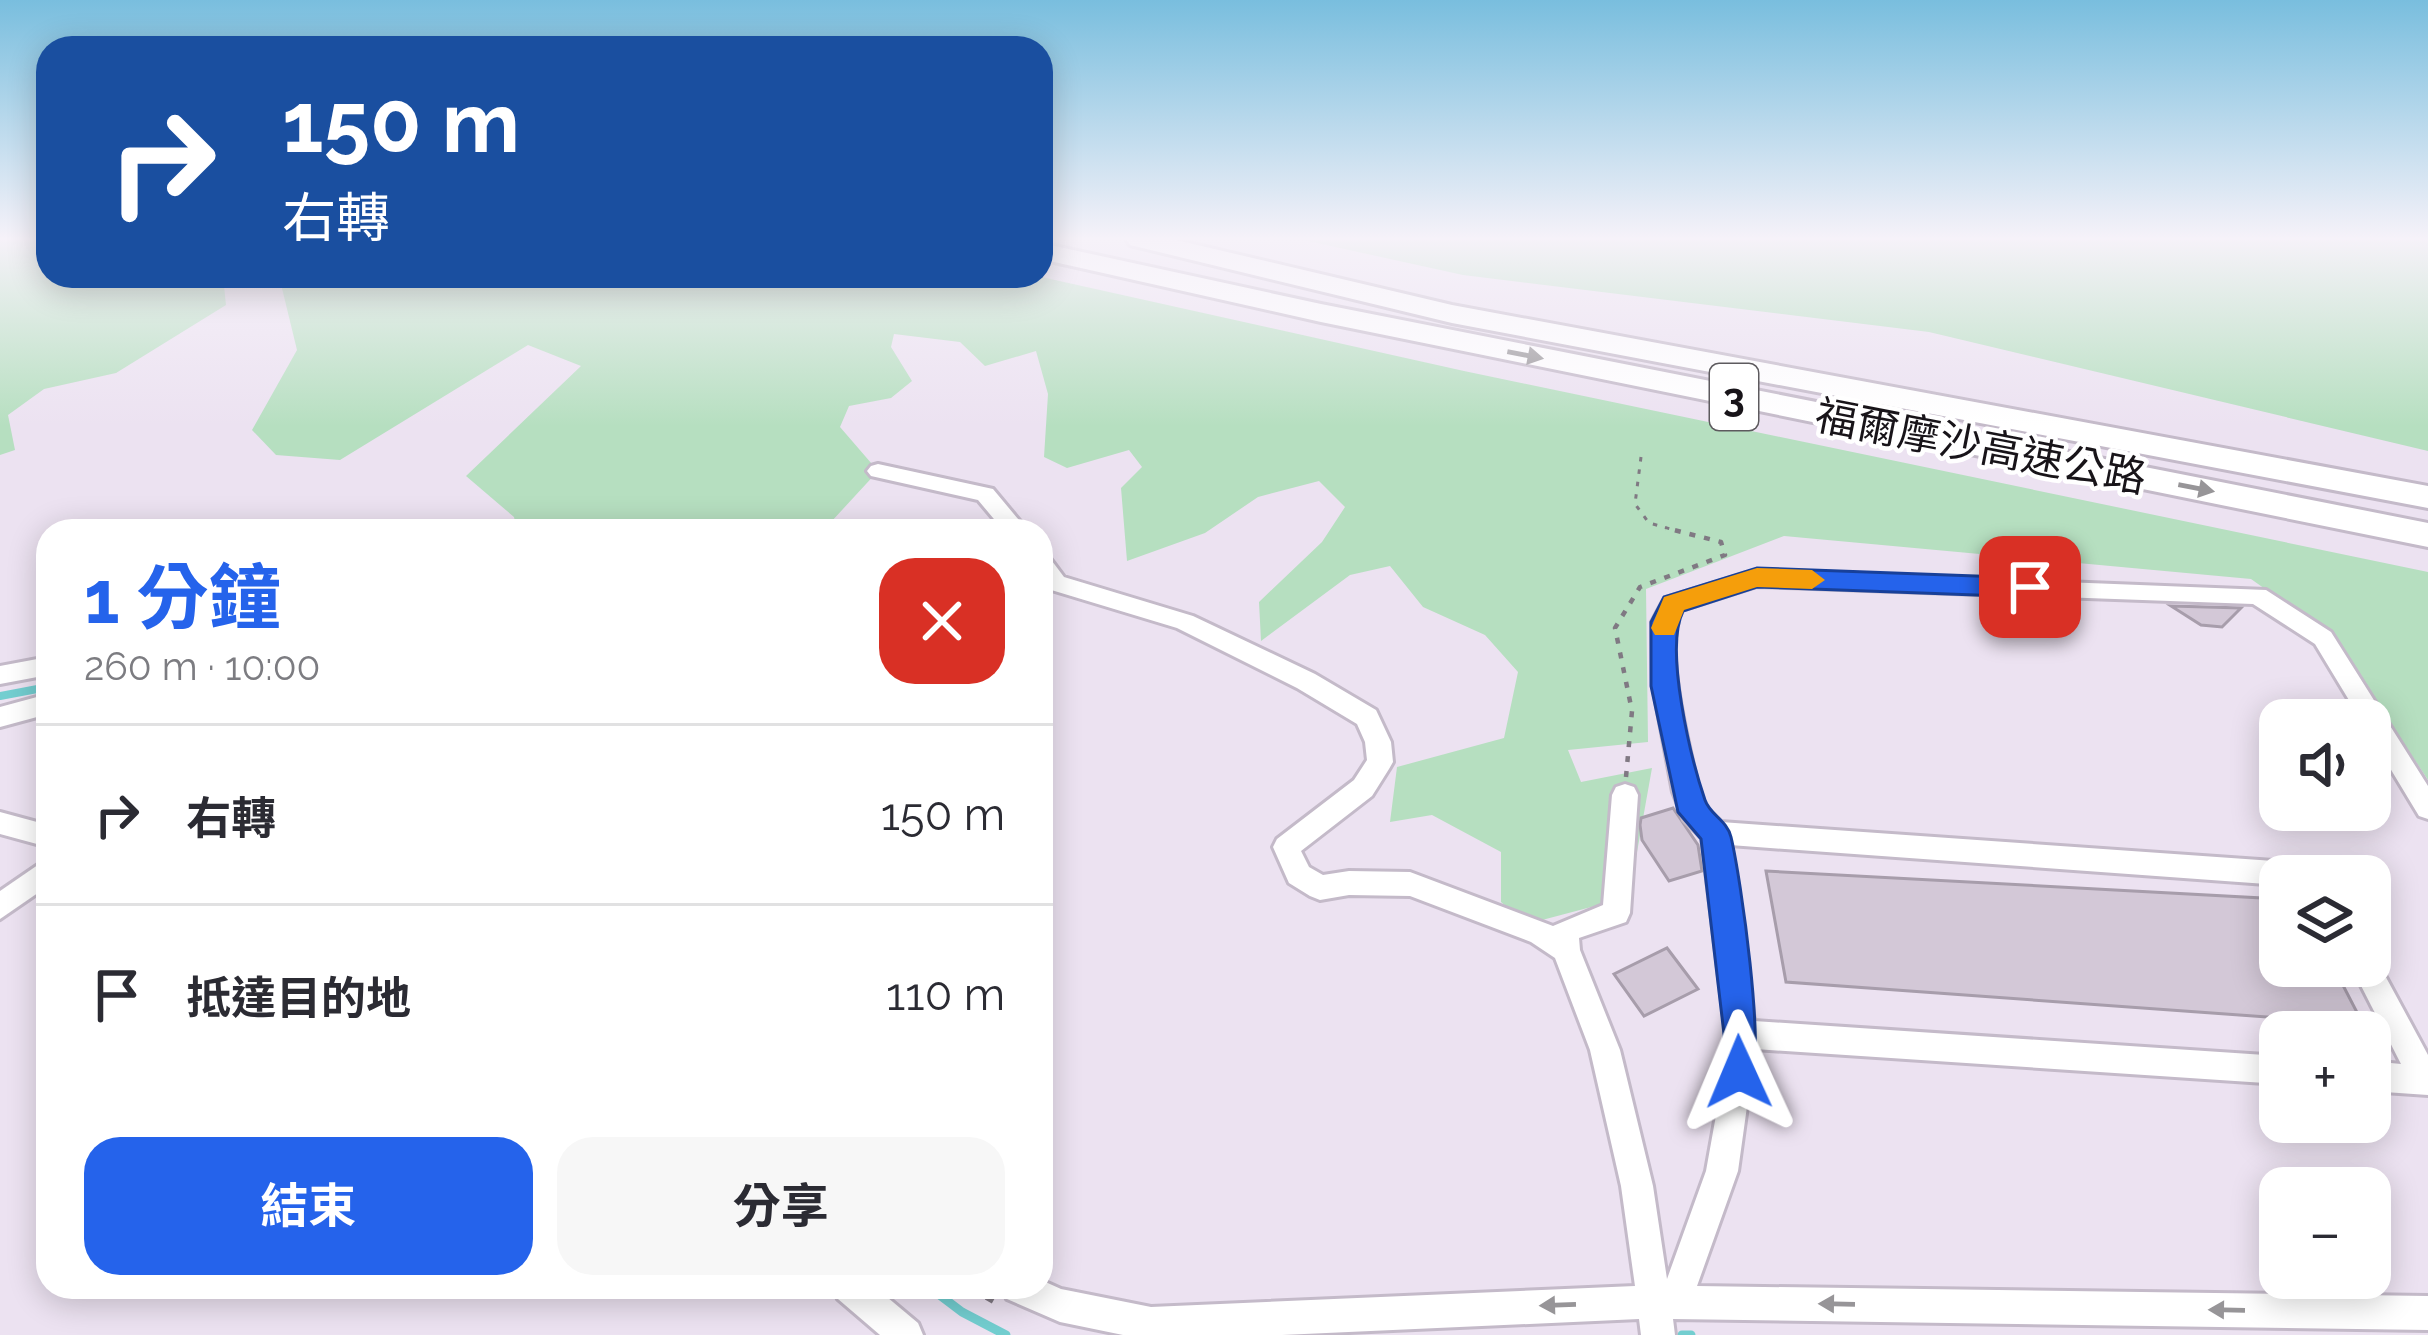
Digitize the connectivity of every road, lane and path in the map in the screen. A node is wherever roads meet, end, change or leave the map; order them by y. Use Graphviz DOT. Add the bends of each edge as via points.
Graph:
graph roads {
  1 [pos="1271,301"];
  2 [pos="1399,301"];
  3 [pos="878,471"];
  4 [pos="2428,497"];
  5 [pos="1007,519"];
  6 [pos="2428,535"];
  7 [pos="1053,580"];
  8 [pos="36,668"];
  9 [pos="0,675"];
  10 [pos="36,707"];
  11 [pos="0,717"];
  12 [pos="1625,795"];
  13 [pos="2428,808"];
  14 [pos="0,823"];
  15 [pos="36,833"];
  16 [pos="1715,833"];
  17 [pos="2259,872"];
  18 [pos="36,879"];
  19 [pos="0,907"];
  20 [pos="1566,950"];
  21 [pos="2376,987"];
  22 [pos="1741,1034"];
  23 [pos="2259,1069"];
  24 [pos="2391,1077"];
  25 [pos="2427,1080"];
  26 [pos="864,1299"];
  27 [pos="1046,1299"];
  28 [pos="1661,1313"];
  29 [pos="2428,1313"];
  30 [pos="1396,1323"];
  31 [pos="1229,1327"];
  32 [pos="906,1335"];
  1 -- 6 [label="highway, 福爾摩沙高速公路 / 3, one-way"];
  2 -- 4 [label="highway, 福爾摩沙高速公路 / 3"];
  3 -- 5 [label="street" via="985,494"];
  7 -- 20 [label="street" via="1185,622 1367,717 1380,762 1363,788 1286,847 1299,875 1320,888 1410,884"];
  8 -- 9 [label="street"];
  10 -- 11 [label="street"];
  12 -- 20 [label="street" via="1616,913 1565,931"];
  13 -- 16 [label="street" via="2323,638 2258,596 1757,578 1673,604 1664,622 1665,686 1686,792"];
  14 -- 15 [label="street"];
  16 -- 17 [label="street"];
  16 -- 22 [label="street"];
  18 -- 19 [label="street"];
  20 -- 28 [label="street" via="1605,1050"];
  21 -- 25 [label="street"];
  22 -- 23 [label="street"];
  22 -- 28 [label="street" via="1722,1171"];
  24 -- 25 [label="street"];
  26 -- 32 [label="street"];
  27 -- 31 [label="street" via="1151,1324"];
  29 -- 28 [label="street, one-way"];
  28 -- 30 [label="street, one-way"];
  30 -- 31 [label="street"];
}
